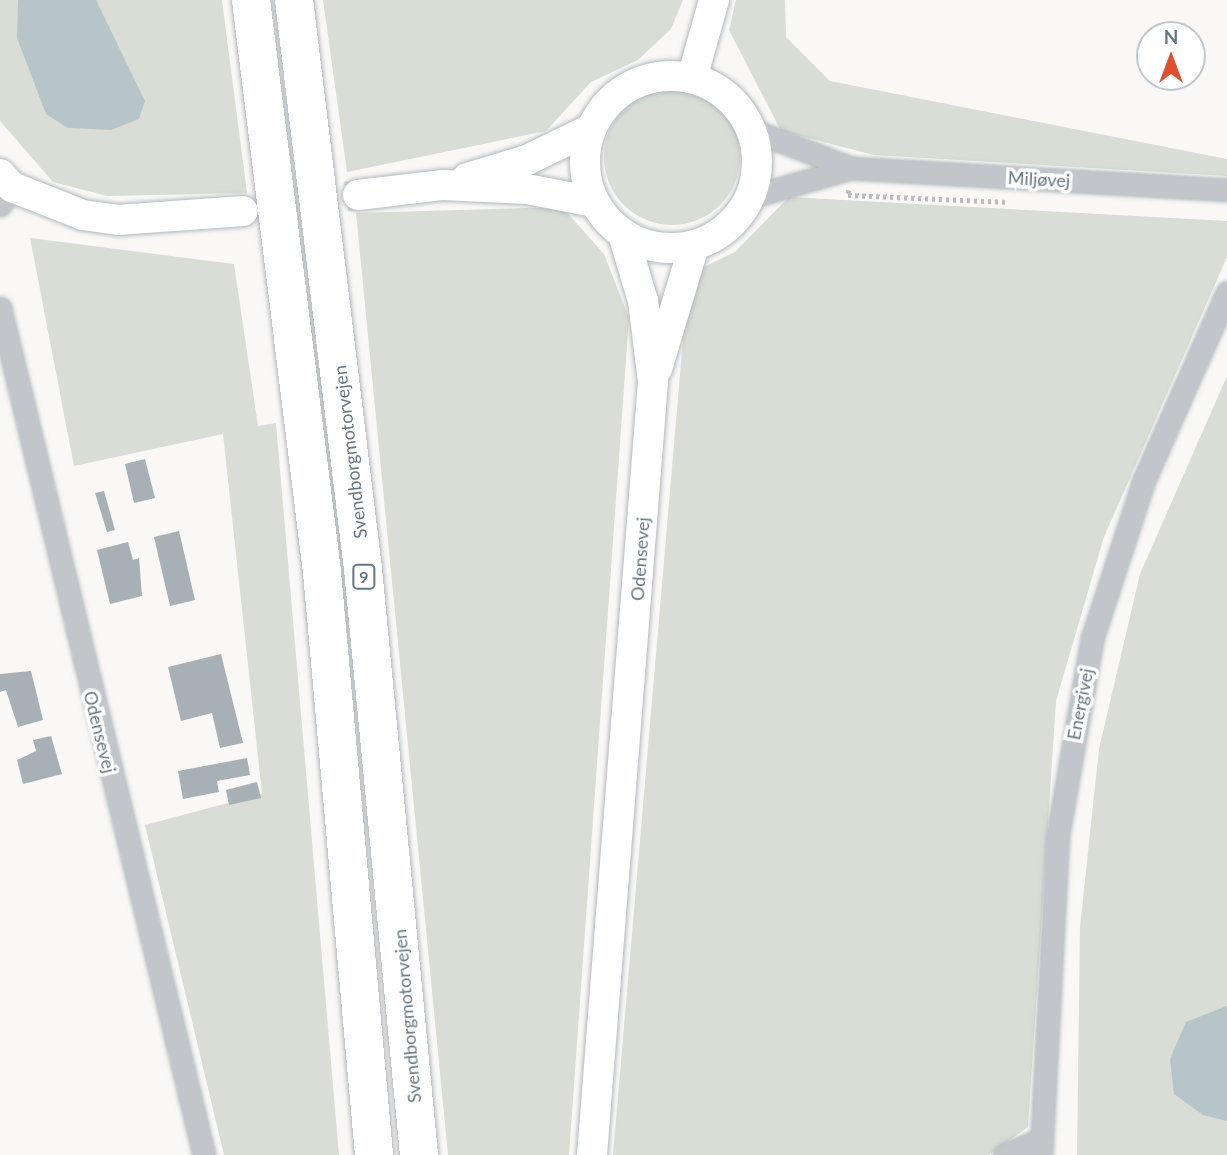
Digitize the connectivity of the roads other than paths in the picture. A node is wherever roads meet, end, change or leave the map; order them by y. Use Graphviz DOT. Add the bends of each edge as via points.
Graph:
graph roads {
  1 [pos="251,0"];
  2 [pos="294,0"];
  3 [pos="714,0"];
  4 [pos="692,78"];
  5 [pos="591,129"];
  6 [pos="752,130"];
  7 [pos="851,168"];
  8 [pos="443,186"];
  9 [pos="4,189"];
  10 [pos="1227,190"];
  11 [pos="358,195"];
  12 [pos="751,197"];
  13 [pos="594,202"];
  14 [pos="243,211"];
  15 [pos="624,234"];
  16 [pos="694,246"];
  17 [pos="1227,293"];
  18 [pos="0,308"];
  19 [pos="653,382"];
  20 [pos="1041,1147"];
  21 [pos="204,1155"];
  22 [pos="374,1155"];
  23 [pos="419,1155"];
  24 [pos="592,1155"];
  25 [pos="1004,1155"];
  1 -- 22 [label="highway" via="322,572"];
  2 -- 23 [label="highway, Svendborgmotorvejen / 9" via="363,569"];
  3 -- 4 [label="main road"];
  4 -- 5 [label="main road" via="644,80 613,100"];
  4 -- 6 [label="main road" via="728,97"];
  5 -- 8 [label="main road" via="527,160"];
  5 -- 13 [label="main road" via="586,166"];
  6 -- 7 [label="street, Miljøvej"];
  6 -- 12 [label="main road" via="758,164"];
  7 -- 10 [label="street, Miljøvej"];
  7 -- 12 [label="street, Miljøvej"];
  8 -- 11 [label="main road"];
  8 -- 13 [label="main road" via="527,188"];
  9 -- 14 [label="main road" via="65,210 118,220"];
  12 -- 16 [label="main road" via="718,235"];
  13 -- 15 [label="main road"];
  15 -- 16 [label="main road" via="646,244"];
  15 -- 19 [label="main road, Odensevej" via="643,301"];
  16 -- 19 [label="main road, Odensevej"];
  17 -- 20 [label="street, Energivej" via="1144,480 1092,639 1058,834"];
  18 -- 21 [label="street, Odensevej"];
  19 -- 24 [label="main road, Odensevej"];
  20 -- 25 [label="street, Energivej"];
}
